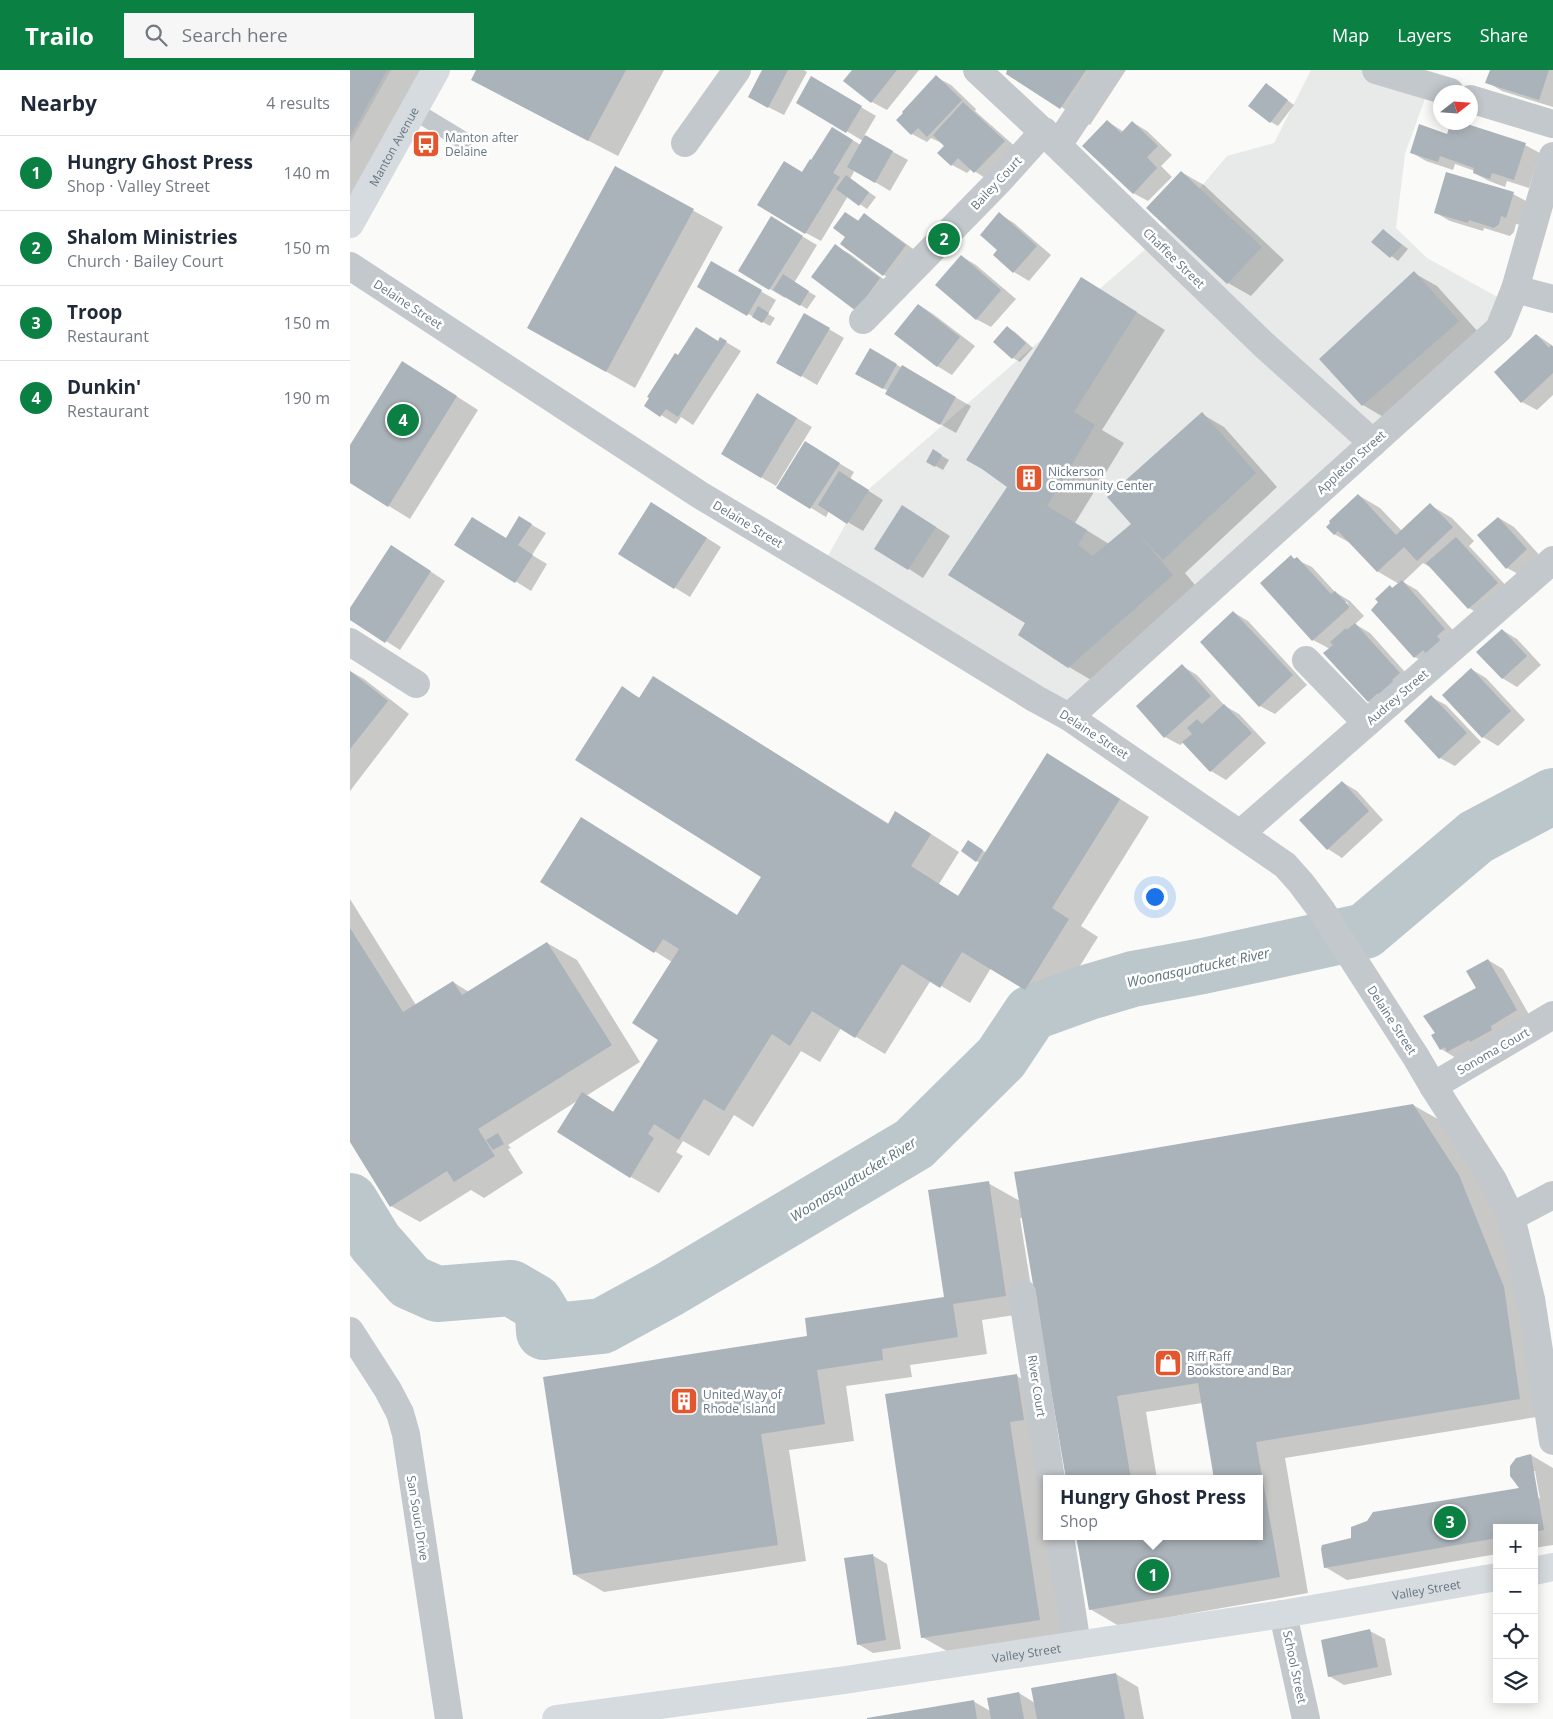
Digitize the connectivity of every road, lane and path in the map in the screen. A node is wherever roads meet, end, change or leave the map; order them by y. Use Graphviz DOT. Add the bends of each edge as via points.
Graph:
graph roads {
  1 [pos="436,70"];
  2 [pos="737,70"];
  3 [pos="977,70"];
  4 [pos="1108,70"];
  5 [pos="1376,70"];
  6 [pos="1433,87"];
  7 [pos="1478,101"];
  8 [pos="413,110"];
  9 [pos="1553,124"];
  10 [pos="1051,138"];
  11 [pos="464,141"];
  12 [pos="686,143"];
  13 [pos="1553,156"];
  14 [pos="350,224"];
  15 [pos="350,266"];
  16 [pos="1515,289"];
  17 [pos="1553,300"];
  18 [pos="863,320"];
  19 [pos="1373,443"];
  20 [pos="1553,560"];
  21 [pos="350,642"];
  22 [pos="1306,660"];
  23 [pos="416,684"];
  24 [pos="1069,717"];
  25 [pos="1367,723"];
  26 [pos="1241,833"];
  27 [pos="1553,1016"];
  28 [pos="1433,1086"];
  29 [pos="1553,1195"];
  30 [pos="1511,1217"];
  31 [pos="1022,1293"];
  32 [pos="357,1343"];
  33 [pos="1553,1441"];
  34 [pos="1050,1475"];
  35 [pos="1061,1540"];
  36 [pos="1553,1568"];
  37 [pos="1538,1570"];
  38 [pos="1493,1578"];
  39 [pos="1283,1614"];
  40 [pos="1077,1645"];
  41 [pos="449,1719"];
  42 [pos="556,1719"];
  43 [pos="1306,1719"];
  1 -- 8 [label="main road, Manton Avenue"];
  2 -- 12 [label="street"];
  3 -- 10 [label="street, Chaffee Street"];
  4 -- 10 [label="street, Bailey Court"];
  5 -- 6 [label="street"];
  7 -- 9 [label="street"];
  8 -- 11 [label="lane"];
  8 -- 14 [label="main road, Manton Avenue"];
  10 -- 18 [label="street, Bailey Court" via="999,181"];
  10 -- 19 [label="street, Chaffee Street" via="1264,345"];
  13 -- 16 [label="street, Appleton Street"];
  15 -- 24 [label="street, Delaine Street" via="700,495"];
  16 -- 17 [label="street"];
  16 -- 19 [label="street, Appleton Street" via="1499,329"];
  19 -- 24 [label="street, Appleton Street"];
  20 -- 25 [label="street, Audrey Street"];
  21 -- 23 [label="street"];
  22 -- 25 [label="street"];
  24 -- 26 [label="street, Delaine Street"];
  25 -- 26 [label="street, Audrey Street"];
  26 -- 28 [label="street, Delaine Street" via="1286,865 1301,883"];
  27 -- 28 [label="street, Sonoma Court"];
  28 -- 30 [label="street, Delaine Street" via="1493,1180"];
  29 -- 30 [label="street"];
  30 -- 33 [label="street, Delaine Street" via="1531,1299"];
  31 -- 34 [label="street, River Court"];
  32 -- 41 [label="street, San Souci Drive" via="388,1390 406,1434"];
  35 -- 40 [label="street"];
  36 -- 37 [label="main road"];
  38 -- 39 [label="main road, Valley Street"];
  39 -- 40 [label="main road, Valley Street"];
  39 -- 43 [label="street, School Street"];
  40 -- 42 [label="main road, Valley Street"];
}
